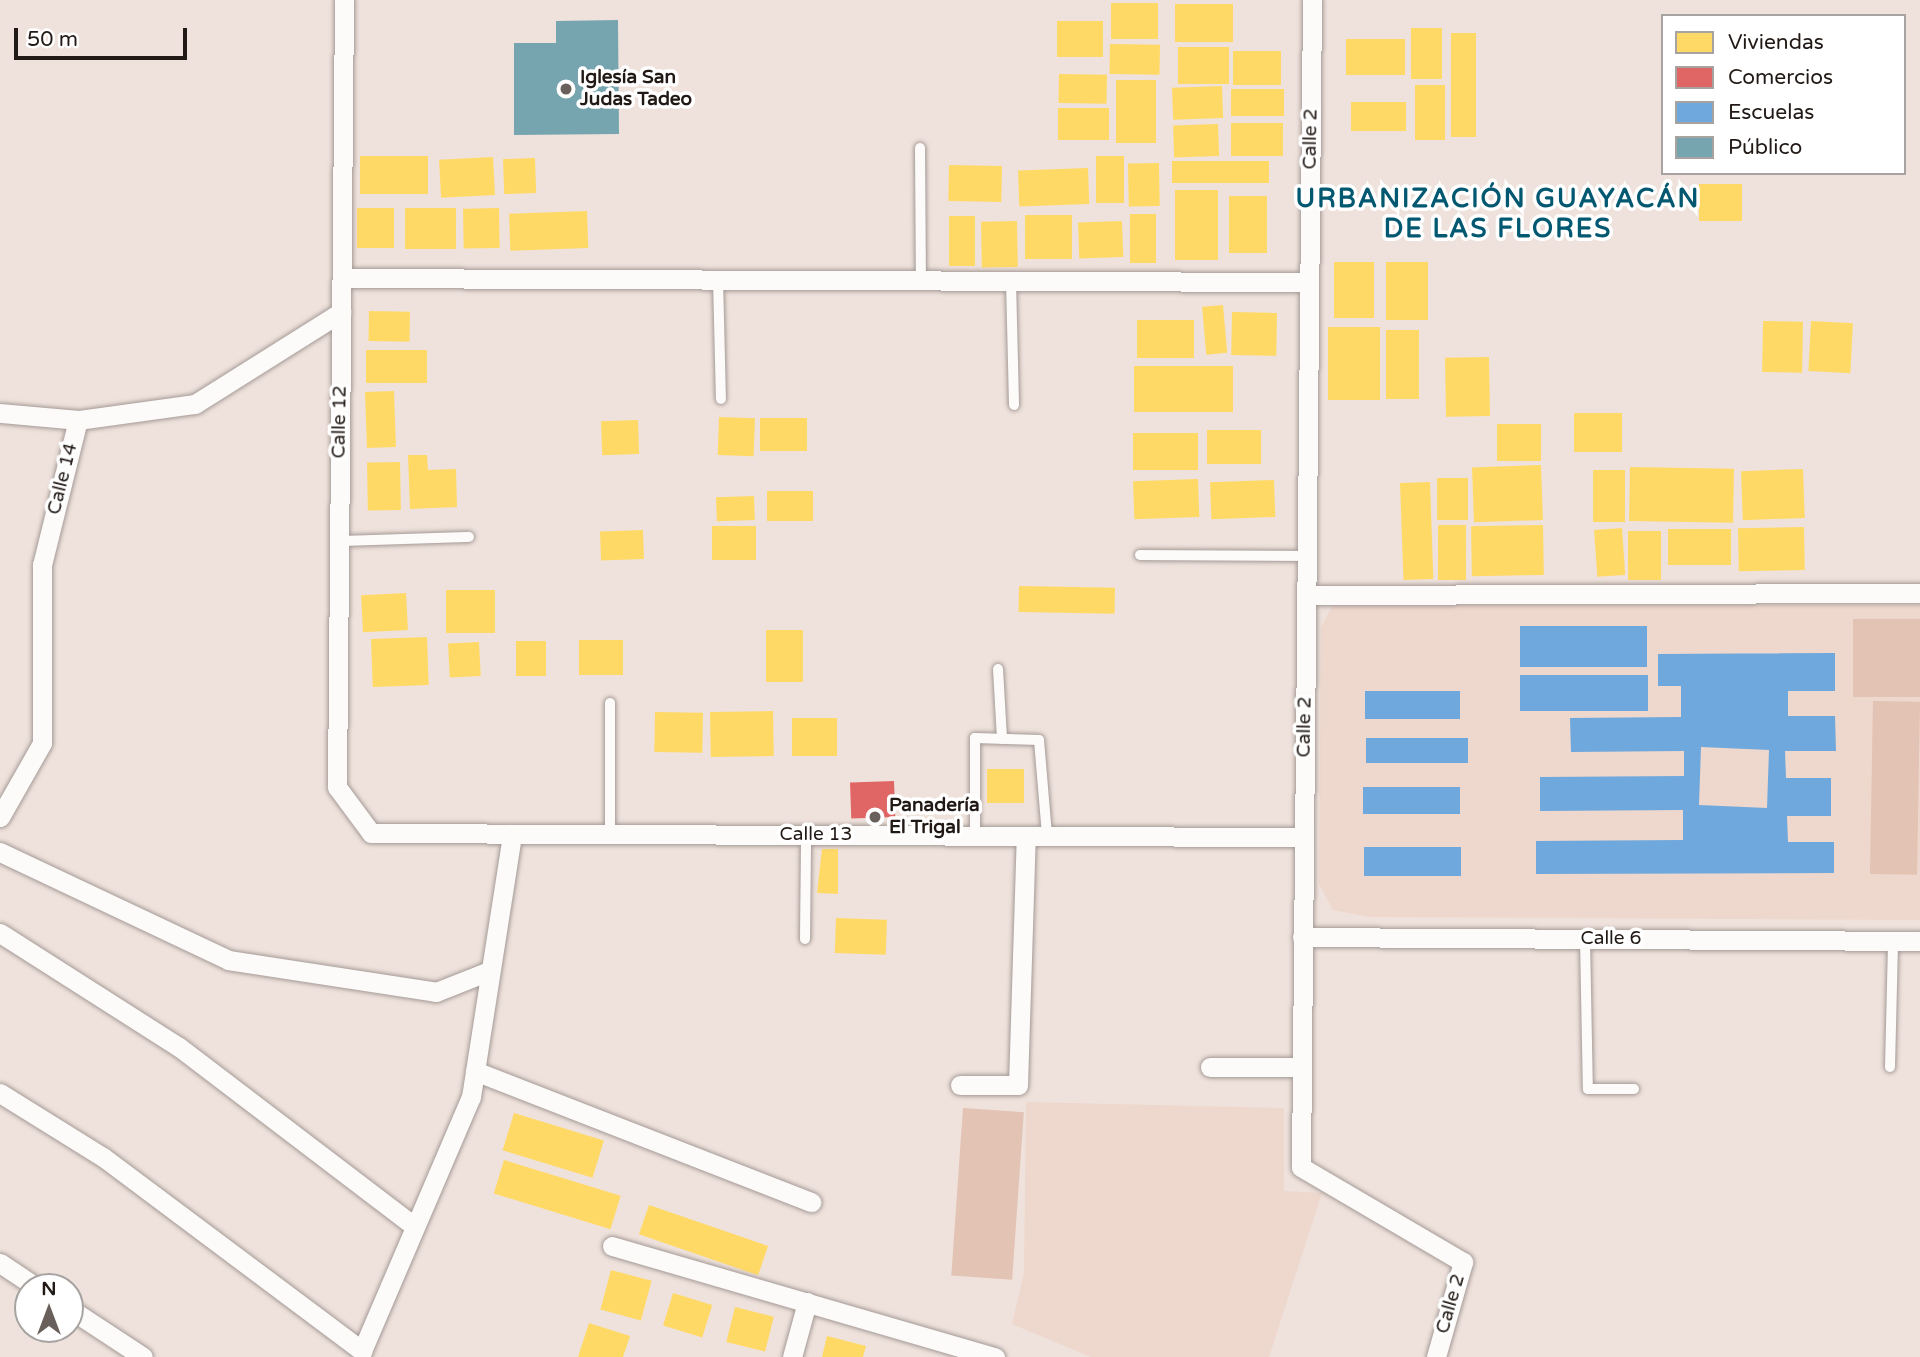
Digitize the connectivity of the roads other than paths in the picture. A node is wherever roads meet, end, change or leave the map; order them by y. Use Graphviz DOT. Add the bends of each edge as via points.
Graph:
graph roads {
  1 [pos="344,0"];
  2 [pos="1312,0"];
  3 [pos="920,148"];
  4 [pos="342,278"];
  5 [pos="718,279"];
  6 [pos="921,280"];
  7 [pos="1011,281"];
  8 [pos="1309,282"];
  9 [pos="341,312"];
  10 [pos="721,399"];
  11 [pos="1014,405"];
  12 [pos="0,413"];
  13 [pos="78,420"];
  14 [pos="469,537"];
  15 [pos="339,541"];
  16 [pos="1140,555"];
  17 [pos="1307,556"];
  18 [pos="1920,593"];
  19 [pos="1306,595"];
  20 [pos="998,669"];
  21 [pos="610,703"];
  22 [pos="1002,739"];
  23 [pos="0,817"];
  24 [pos="371,833"];
  25 [pos="512,834"];
  26 [pos="610,834"];
  27 [pos="806,835"];
  28 [pos="975,835"];
  29 [pos="1026,836"];
  30 [pos="1047,836"];
  31 [pos="1304,837"];
  32 [pos="0,852"];
  33 [pos="0,933"];
  34 [pos="1302,937"];
  35 [pos="805,939"];
  36 [pos="1585,939"];
  37 [pos="1893,941"];
  38 [pos="1920,942"];
  39 [pos="489,971"];
  40 [pos="1210,1067"];
  41 [pos="1301,1067"];
  42 [pos="1890,1067"];
  43 [pos="475,1071"];
  44 [pos="960,1085"];
  45 [pos="1634,1089"];
  46 [pos="0,1093"];
  47 [pos="811,1202"];
  48 [pos="414,1226"];
  49 [pos="612,1245"];
  50 [pos="0,1263"];
  51 [pos="15,1273"];
  52 [pos="807,1302"];
  53 [pos="84,1318"];
  54 [pos="948,1350"];
  55 [pos="143,1357"];
  56 [pos="792,1357"];
  57 [pos="995,1357"];
  58 [pos="1436,1357"];
  1 -- 4 [label="street, Calle 12"];
  2 -- 8 [label="street, Calle 2"];
  3 -- 6 [label="lane"];
  4 -- 5 [label="street"];
  4 -- 9 [label="street, Calle 12"];
  5 -- 6 [label="street"];
  5 -- 10 [label="lane"];
  6 -- 7 [label="street"];
  7 -- 8 [label="street"];
  7 -- 11 [label="lane"];
  8 -- 17 [label="street, Calle 2"];
  9 -- 13 [label="street, Calle 14" via="195,404"];
  9 -- 15 [label="street, Calle 12"];
  12 -- 13 [label="street"];
  13 -- 23 [label="street, Calle 14" via="42,565 42,743"];
  14 -- 15 [label="lane"];
  15 -- 24 [label="street, Calle 12" via="337,787"];
  16 -- 17 [label="lane"];
  17 -- 19 [label="street, Calle 2"];
  18 -- 19 [label="street"];
  19 -- 31 [label="street, Calle 2"];
  20 -- 22 [label="lane"];
  21 -- 26 [label="lane"];
  22 -- 28 [label="lane" via="975,738"];
  22 -- 30 [label="lane" via="1039,740"];
  24 -- 25 [label="street, Calle 13"];
  25 -- 26 [label="street, Calle 13"];
  25 -- 39 [label="street"];
  26 -- 27 [label="street, Calle 13"];
  27 -- 28 [label="street, Calle 13"];
  27 -- 35 [label="lane"];
  28 -- 29 [label="street, Calle 13"];
  29 -- 30 [label="street, Calle 13"];
  29 -- 44 [label="street" via="1018,1085"];
  30 -- 31 [label="street, Calle 13"];
  31 -- 34 [label="street, Calle 2"];
  32 -- 39 [label="street" via="228,960 436,992"];
  33 -- 48 [label="street" via="179,1046"];
  34 -- 36 [label="street, Calle 6"];
  34 -- 41 [label="street, Calle 2"];
  36 -- 37 [label="street, Calle 6"];
  36 -- 45 [label="lane" via="1588,1089"];
  37 -- 38 [label="street, Calle 6"];
  37 -- 42 [label="lane"];
  39 -- 43 [label="street"];
  40 -- 41 [label="street"];
  41 -- 58 [label="street, Calle 2" via="1301,1167 1463,1262"];
  43 -- 47 [label="street"];
  43 -- 48 [label="street" via="471,1097"];
  46 -- 48 [label="street" via="103,1157 362,1350"];
  49 -- 52 [label="street"];
  50 -- 51 [label="street"];
  52 -- 54 [label="street"];
  52 -- 56 [label="street"];
  53 -- 55 [label="street"];
  54 -- 57 [label="street"];
}
